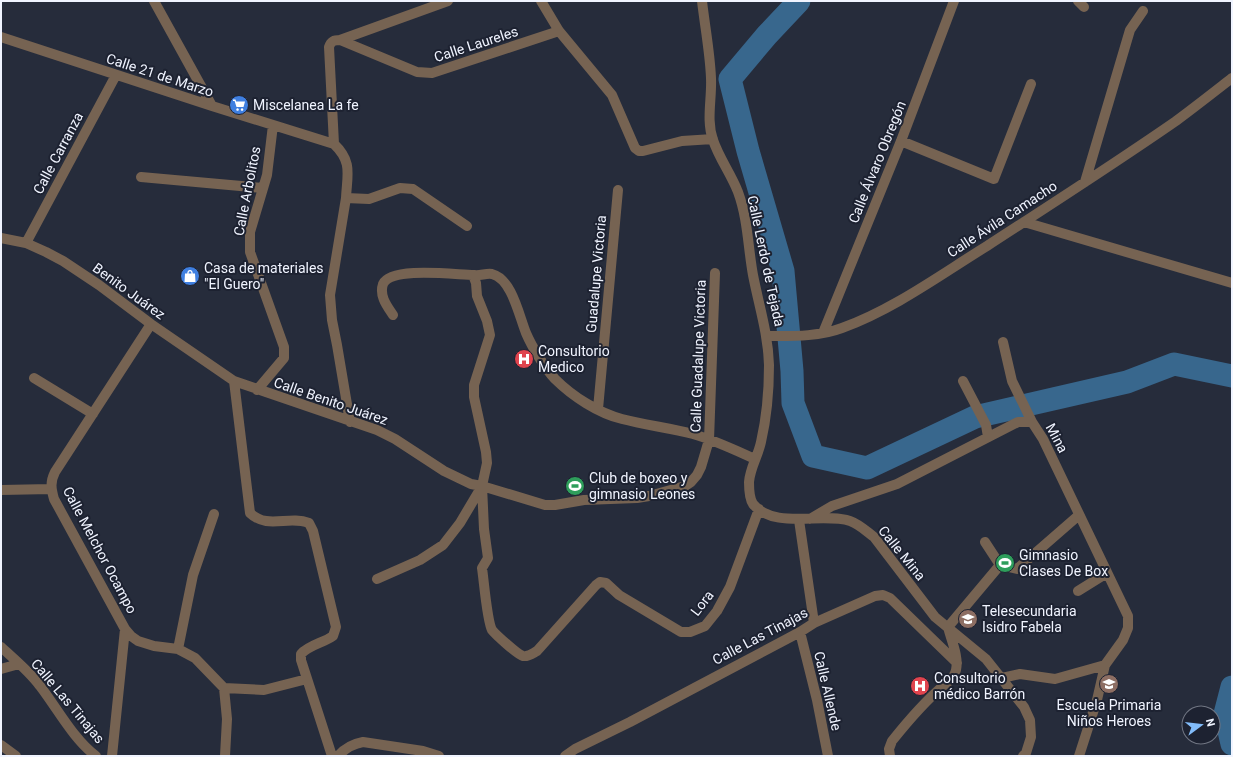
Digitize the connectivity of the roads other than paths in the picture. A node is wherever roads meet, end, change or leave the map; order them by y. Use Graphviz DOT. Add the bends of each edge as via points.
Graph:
graph roads {
  1 [pos="154,1"];
  2 [pos="448,1"];
  3 [pos="541,1"];
  4 [pos="702,1"];
  5 [pos="954,1"];
  6 [pos="1143,11"];
  7 [pos="558,31"];
  8 [pos="1,37"];
  9 [pos="340,40"];
  10 [pos="116,75"];
  11 [pos="1232,78"];
  12 [pos="1031,84"];
  13 [pos="212,106"];
  14 [pos="273,125"];
  15 [pos="713,140"];
  16 [pos="901,141"];
  17 [pos="334,144"];
  18 [pos="141,177"];
  19 [pos="1085,182"];
  20 [pos="263,188"];
  21 [pos="618,190"];
  22 [pos="346,198"];
  23 [pos="1024,222"];
  24 [pos="467,226"];
  25 [pos="1,238"];
  26 [pos="26,243"];
  27 [pos="715,273"];
  28 [pos="473,276"];
  29 [pos="1232,283"];
  30 [pos="393,315"];
  31 [pos="151,324"];
  32 [pos="823,333"];
  33 [pos="767,336"];
  34 [pos="1003,342"];
  35 [pos="34,378"];
  36 [pos="963,381"];
  37 [pos="234,382"];
  38 [pos="257,390"];
  39 [pos="598,409"];
  40 [pos="93,414"];
  41 [pos="1030,417"];
  42 [pos="350,422"];
  43 [pos="988,437"];
  44 [pos="709,440"];
  45 [pos="755,459"];
  46 [pos="482,486"];
  47 [pos="51,489"];
  48 [pos="1,490"];
  49 [pos="759,509"];
  50 [pos="214,514"];
  51 [pos="1079,515"];
  52 [pos="810,519"];
  53 [pos="799,520"];
  54 [pos="985,542"];
  55 [pos="1000,565"];
  56 [pos="1107,573"];
  57 [pos="377,579"];
  58 [pos="1078,591"];
  59 [pos="814,623"];
  60 [pos="948,627"];
  61 [pos="125,629"];
  62 [pos="800,632"];
  63 [pos="1,647"];
  64 [pos="178,649"];
  65 [pos="957,663"];
  66 [pos="19,664"];
  67 [pos="1105,665"];
  68 [pos="1,669"];
  69 [pos="1002,678"];
  70 [pos="307,679"];
  71 [pos="224,688"];
  72 [pos="1,745"];
  73 [pos="16,756"];
  74 [pos="96,756"];
  75 [pos="112,756"];
  76 [pos="225,756"];
  77 [pos="332,756"];
  78 [pos="338,756"];
  79 [pos="439,756"];
  80 [pos="565,756"];
  81 [pos="828,756"];
  82 [pos="890,756"];
  83 [pos="1023,756"];
  84 [pos="1079,756"];
  1 -- 13 [label="street"];
  2 -- 9 [label="street"];
  3 -- 7 [label="street"];
  4 -- 15 [label="street, Calle Lerdo de Tejada" via="711,78 710,126"];
  5 -- 16 [label="street, Calle Álvaro Obregón"];
  6 -- 19 [label="street" via="1130,30"];
  7 -- 9 [label="street, Calle Laureles" via="432,73 417,72"];
  7 -- 15 [label="street" via="612,95 638,151 682,141"];
  8 -- 10 [label="street, Calle 21 de Marzo"];
  9 -- 17 [label="street" via="334,40 328,48"];
  10 -- 13 [label="street, Calle 21 de Marzo"];
  10 -- 26 [label="street, Calle Carranza"];
  11 -- 19 [label="street, Calle Ávila Camacho" via="1177,120"];
  12 -- 16 [label="street" via="994,179"];
  13 -- 14 [label="street, Calle 21 de Marzo"];
  14 -- 17 [label="street, Calle 21 de Marzo"];
  14 -- 20 [label="street, Calle Arbolitos"];
  15 -- 33 [label="street, Calle Lerdo de Tejada" via="738,193 744,214 753,275"];
  16 -- 32 [label="street, Calle Álvaro Obregón"];
  17 -- 22 [label="street" via="346,158"];
  18 -- 20 [label="street"];
  19 -- 23 [label="street, Calle Ávila Camacho"];
  20 -- 38 [label="street, Calle Arbolitos" via="250,232 250,252 284,347 284,358"];
  21 -- 39 [label="street, Guadalupe Victoria"];
  22 -- 24 [label="street" via="369,199 400,188 413,189"];
  22 -- 42 [label="street" via="330,295"];
  23 -- 29 [label="street"];
  23 -- 32 [label="street, Calle Ávila Camacho" via="881,311"];
  25 -- 26 [label="street, Benito Juárez"];
  26 -- 31 [label="street, Benito Juárez" via="63,261"];
  27 -- 44 [label="street, Calle Guadalupe Victoria"];
  28 -- 30 [label="street" via="406,273 389,278 382,292 383,300"];
  28 -- 39 [label="street" via="492,274 508,287 526,334 548,372 563,387"];
  28 -- 46 [label="street" via="476,296 487,320 490,335 474,386 487,457"];
  31 -- 37 [label="street, Benito Juárez"];
  31 -- 40 [label="street, Calle Melchor Ocampo"];
  32 -- 33 [label="street, Calle Ávila Camacho"];
  33 -- 45 [label="street, Calle Lerdo de Tejada" via="768,399 761,443"];
  34 -- 41 [label="street" via="1012,381"];
  35 -- 40 [label="street"];
  36 -- 43 [label="street" via="986,425"];
  37 -- 38 [label="street, Calle Benito Juárez"];
  37 -- 70 [label="street" via="250,513 266,522 303,521 309,523 313,531 336,627 333,636 301,654"];
  38 -- 42 [label="street, Calle Benito Juárez"];
  39 -- 44 [label="street" via="620,418 694,434"];
  40 -- 47 [label="street, Calle Melchor Ocampo" via="55,472"];
  41 -- 43 [label="street, Mina"];
  41 -- 51 [label="street, Mina" via="1044,439"];
  42 -- 46 [label="street, Calle Benito Juárez" via="383,433 444,471 471,484"];
  43 -- 52 [label="street, Mina" via="897,484 832,506"];
  44 -- 45 [label="street"];
  44 -- 46 [label="street, Calle Benito Juárez" via="701,467 691,482 649,496 545,505"];
  45 -- 49 [label="street" via="750,473 749,496"];
  46 -- 49 [label="street, Lora" via="488,558 482,568 487,609 492,629 516,652 524,656 538,651 600,582 606,583 619,595 681,632 690,632 704,626 717,611 730,587"];
  46 -- 57 [label="street" via="460,523 443,545 420,560"];
  47 -- 48 [label="street"];
  47 -- 61 [label="street, Calle Melchor Ocampo" via="54,499"];
  49 -- 53 [label="street, Calle Mina" via="782,518"];
  50 -- 64 [label="street" via="193,575"];
  51 -- 55 [label="street" via="1017,569"];
  51 -- 56 [label="street, Mina"];
  52 -- 53 [label="street, Calle Mina"];
  52 -- 60 [label="street, Calle Mina" via="836,519 861,526 874,537 935,617"];
  53 -- 59 [label="street"];
  54 -- 55 [label="street"];
  55 -- 60 [label="street"];
  56 -- 58 [label="street"];
  56 -- 67 [label="street, Mina" via="1128,616 1128,628 1123,640"];
  59 -- 62 [label="street, Calle Las Tinajas"];
  59 -- 65 [label="street, Calle Las Tinajas" via="883,595 890,598"];
  60 -- 65 [label="street"];
  60 -- 69 [label="street" via="986,659"];
  61 -- 64 [label="street, Calle Melchor Ocampo" via="138,641"];
  61 -- 75 [label="street"];
  62 -- 80 [label="street, Calle Las Tinajas"];
  62 -- 81 [label="street, Calle Allende"];
  63 -- 66 [label="street, Calle Las Tinajas"];
  64 -- 71 [label="street, Calle Melchor Ocampo" via="195,658"];
  65 -- 82 [label="street" via="953,678 926,700 892,741"];
  66 -- 68 [label="street"];
  66 -- 74 [label="street, Calle Las Tinajas" via="39,684 84,746"];
  67 -- 69 [label="street" via="1055,679 1020,674"];
  67 -- 84 [label="street"];
  69 -- 83 [label="street" via="1024,707 1030,720 1031,737"];
  70 -- 71 [label="street" via="264,690"];
  70 -- 77 [label="street"];
  71 -- 76 [label="street" via="227,719"];
  72 -- 73 [label="street"];
  78 -- 79 [label="street" via="347,747 363,742 423,751"];
}
